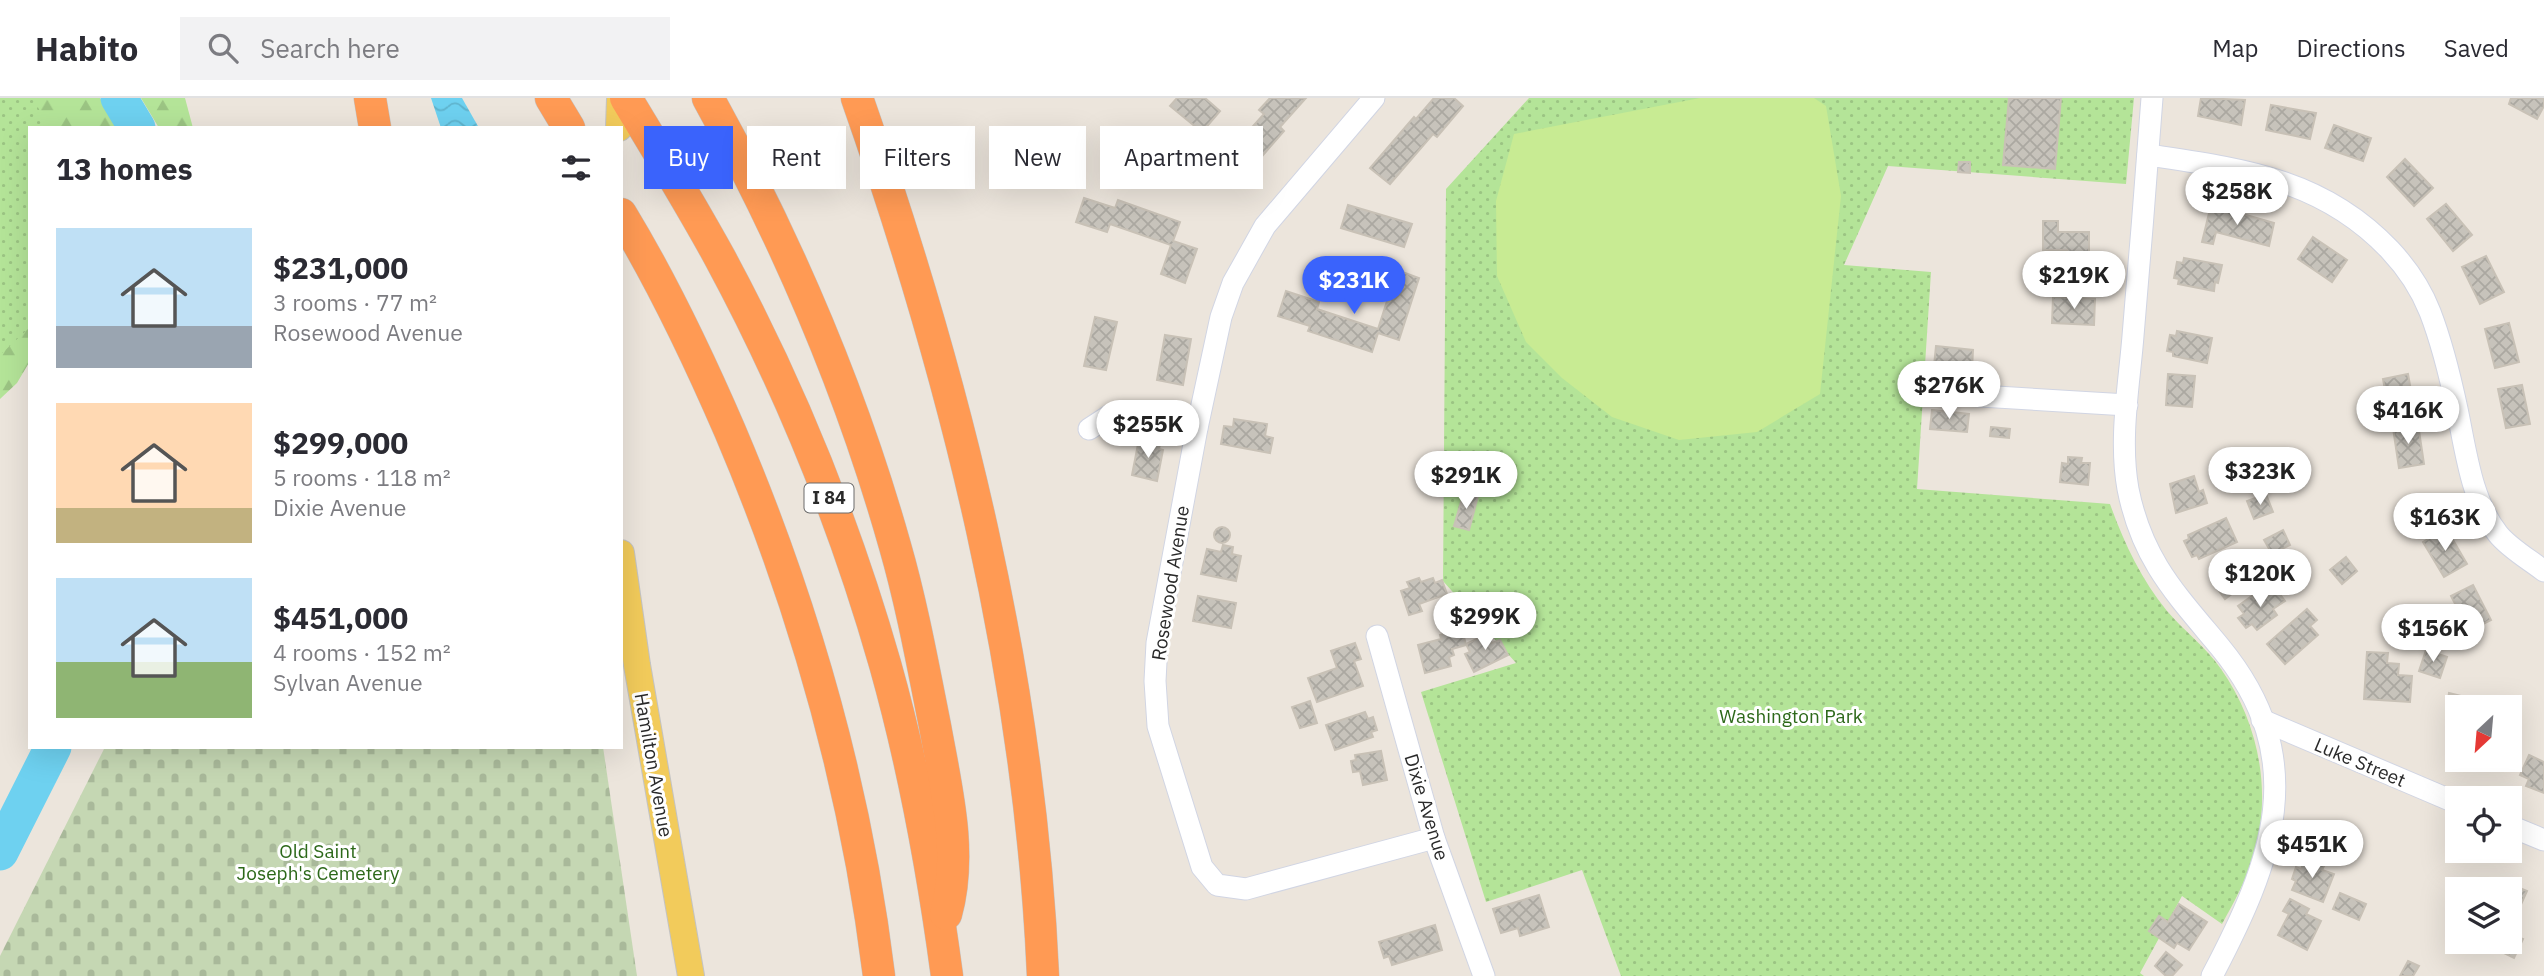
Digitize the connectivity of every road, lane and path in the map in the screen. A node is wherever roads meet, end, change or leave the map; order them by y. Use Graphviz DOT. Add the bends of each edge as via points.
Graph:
graph roads {
  1 [pos="370,98"];
  2 [pos="551,98"];
  3 [pos="623,98"];
  4 [pos="708,98"];
  5 [pos="857,98"];
  6 [pos="1374,98"];
  7 [pos="2152,98"];
  8 [pos="375,126"];
  9 [pos="568,126"];
  10 [pos="619,126"];
  11 [pos="2148,155"];
  12 [pos="623,218"];
  13 [pos="1947,394"];
  14 [pos="2127,405"];
  15 [pos="1197,428"];
  16 [pos="1089,429"];
  17 [pos="623,567"];
  18 [pos="2544,570"];
  19 [pos="1377,636"];
  20 [pos="2262,720"];
  21 [pos="2445,798"];
  22 [pos="2522,831"];
  23 [pos="1434,838"];
  24 [pos="2544,840"];
  25 [pos="941,932"];
  26 [pos="691,976"];
  27 [pos="879,976"];
  28 [pos="947,976"];
  29 [pos="1043,976"];
  30 [pos="1484,976"];
  31 [pos="2211,976"];
  1 -- 8 [label="highway"];
  2 -- 9 [label="highway"];
  3 -- 10 [label="main road"];
  3 -- 25 [label="highway, I 84" via="699,220 737,292 828,495 897,710"];
  4 -- 25 [label="highway" via="807,302 894,544 927,687 953,848 952,890"];
  5 -- 29 [label="highway" via="929,323 992,579 1028,797"];
  6 -- 15 [label="street, Rosewood Avenue" via="1285,200 1248,253 1221,317"];
  7 -- 11 [label="street"];
  11 -- 14 [label="street"];
  11 -- 18 [label="street" via="2282,180 2326,198 2369,228 2404,266 2430,310 2480,506 2499,536"];
  12 -- 27 [label="highway" via="718,403 789,582 846,788"];
  13 -- 14 [label="street"];
  14 -- 20 [label="street" via="2127,485 2148,551 2177,598 2235,667"];
  15 -- 16 [label="street" via="1131,414 1109,416"];
  15 -- 23 [label="street, Rosewood Avenue" via="1157,643 1155,681 1158,726 1202,867 1217,885 1246,889"];
  17 -- 26 [label="main road, Hamilton Avenue"];
  19 -- 23 [label="street, Dixie Avenue"];
  20 -- 21 [label="street, Luke Street"];
  20 -- 31 [label="street" via="2275,783 2269,842 2250,899"];
  22 -- 24 [label="street"];
  23 -- 30 [label="street, Dixie Avenue"];
  25 -- 28 [label="highway, I 84"];
}
